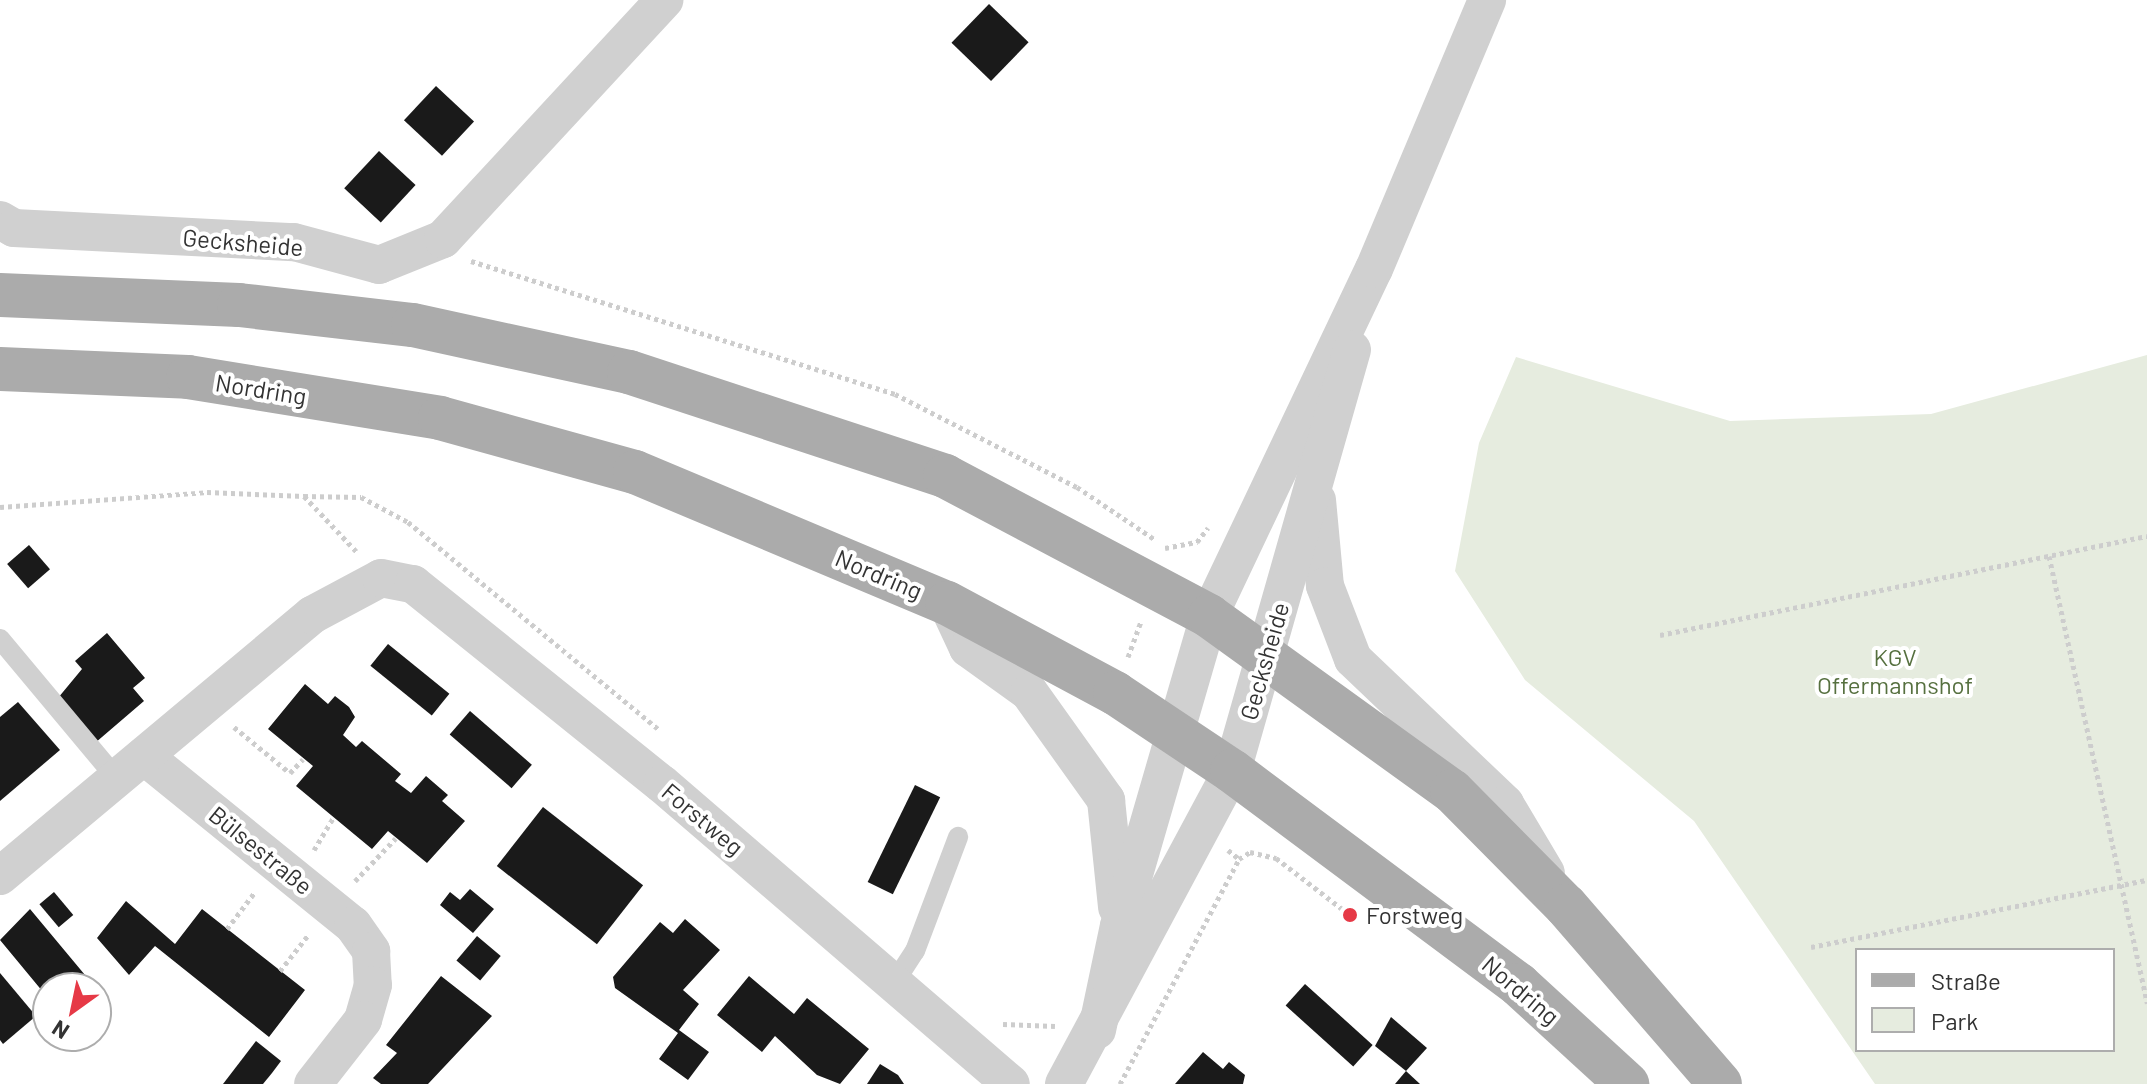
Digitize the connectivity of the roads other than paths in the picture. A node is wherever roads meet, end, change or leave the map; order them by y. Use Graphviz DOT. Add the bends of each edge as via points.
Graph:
graph roads {
  1 [pos="664,0"];
  2 [pos="1487,0"];
  3 [pos="0,220"];
  4 [pos="1374,269"];
  5 [pos="0,295"];
  6 [pos="0,369"];
  7 [pos="1315,481"];
  8 [pos="947,603"];
  9 [pos="1209,616"];
  10 [pos="0,639"];
  11 [pos="1265,653"];
  12 [pos="1173,733"];
  13 [pos="130,767"];
  14 [pos="1232,771"];
  15 [pos="958,837"];
  16 [pos="0,876"];
  17 [pos="1566,906"];
  18 [pos="1119,926"];
  19 [pos="894,983"];
  20 [pos="1081,1023"];
  21 [pos="313,1084"];
  22 [pos="1011,1084"];
  23 [pos="1064,1084"];
  24 [pos="1627,1084"];
  25 [pos="1720,1084"];
  1 -- 3 [label="street, Gecksheide" via="443,239 379,265 294,242 14,228"];
  2 -- 4 [label="street, Gecksheide"];
  4 -- 7 [label="street, Gecksheide"];
  4 -- 9 [label="street, Gecksheide"];
  5 -- 9 [label="main road" via="239,305 413,325 629,372 945,476"];
  6 -- 8 [label="main road, Nordring" via="188,377 440,418 635,472"];
  7 -- 11 [label="street, Gecksheide"];
  7 -- 17 [label="street" via="1325,586 1353,659 1505,804"];
  8 -- 12 [label="main road, Nordring" via="1115,693"];
  8 -- 18 [label="street" via="968,648 1029,692 1106,800"];
  9 -- 11 [label="main road"];
  9 -- 12 [label="street, Gecksheide"];
  10 -- 13 [label="lane"];
  11 -- 14 [label="street, Gecksheide"];
  11 -- 17 [label="main road" via="1452,791"];
  12 -- 14 [label="main road, Nordring"];
  12 -- 18 [label="street, Gecksheide"];
  13 -- 16 [label="street"];
  13 -- 19 [label="street, Forstweg" via="312,615 381,578 413,584 445,605"];
  13 -- 21 [label="street, Bülsestraße" via="277,863 353,925 371,951 373,985 363,1020"];
  14 -- 20 [label="street, Gecksheide"];
  14 -- 24 [label="main road, Nordring" via="1519,985"];
  15 -- 19 [label="lane" via="915,951"];
  17 -- 25 [label="main road"];
  18 -- 20 [label="street, Gecksheide"];
  19 -- 22 [label="street, Forstweg"];
  20 -- 23 [label="street, Gecksheide"];
}
